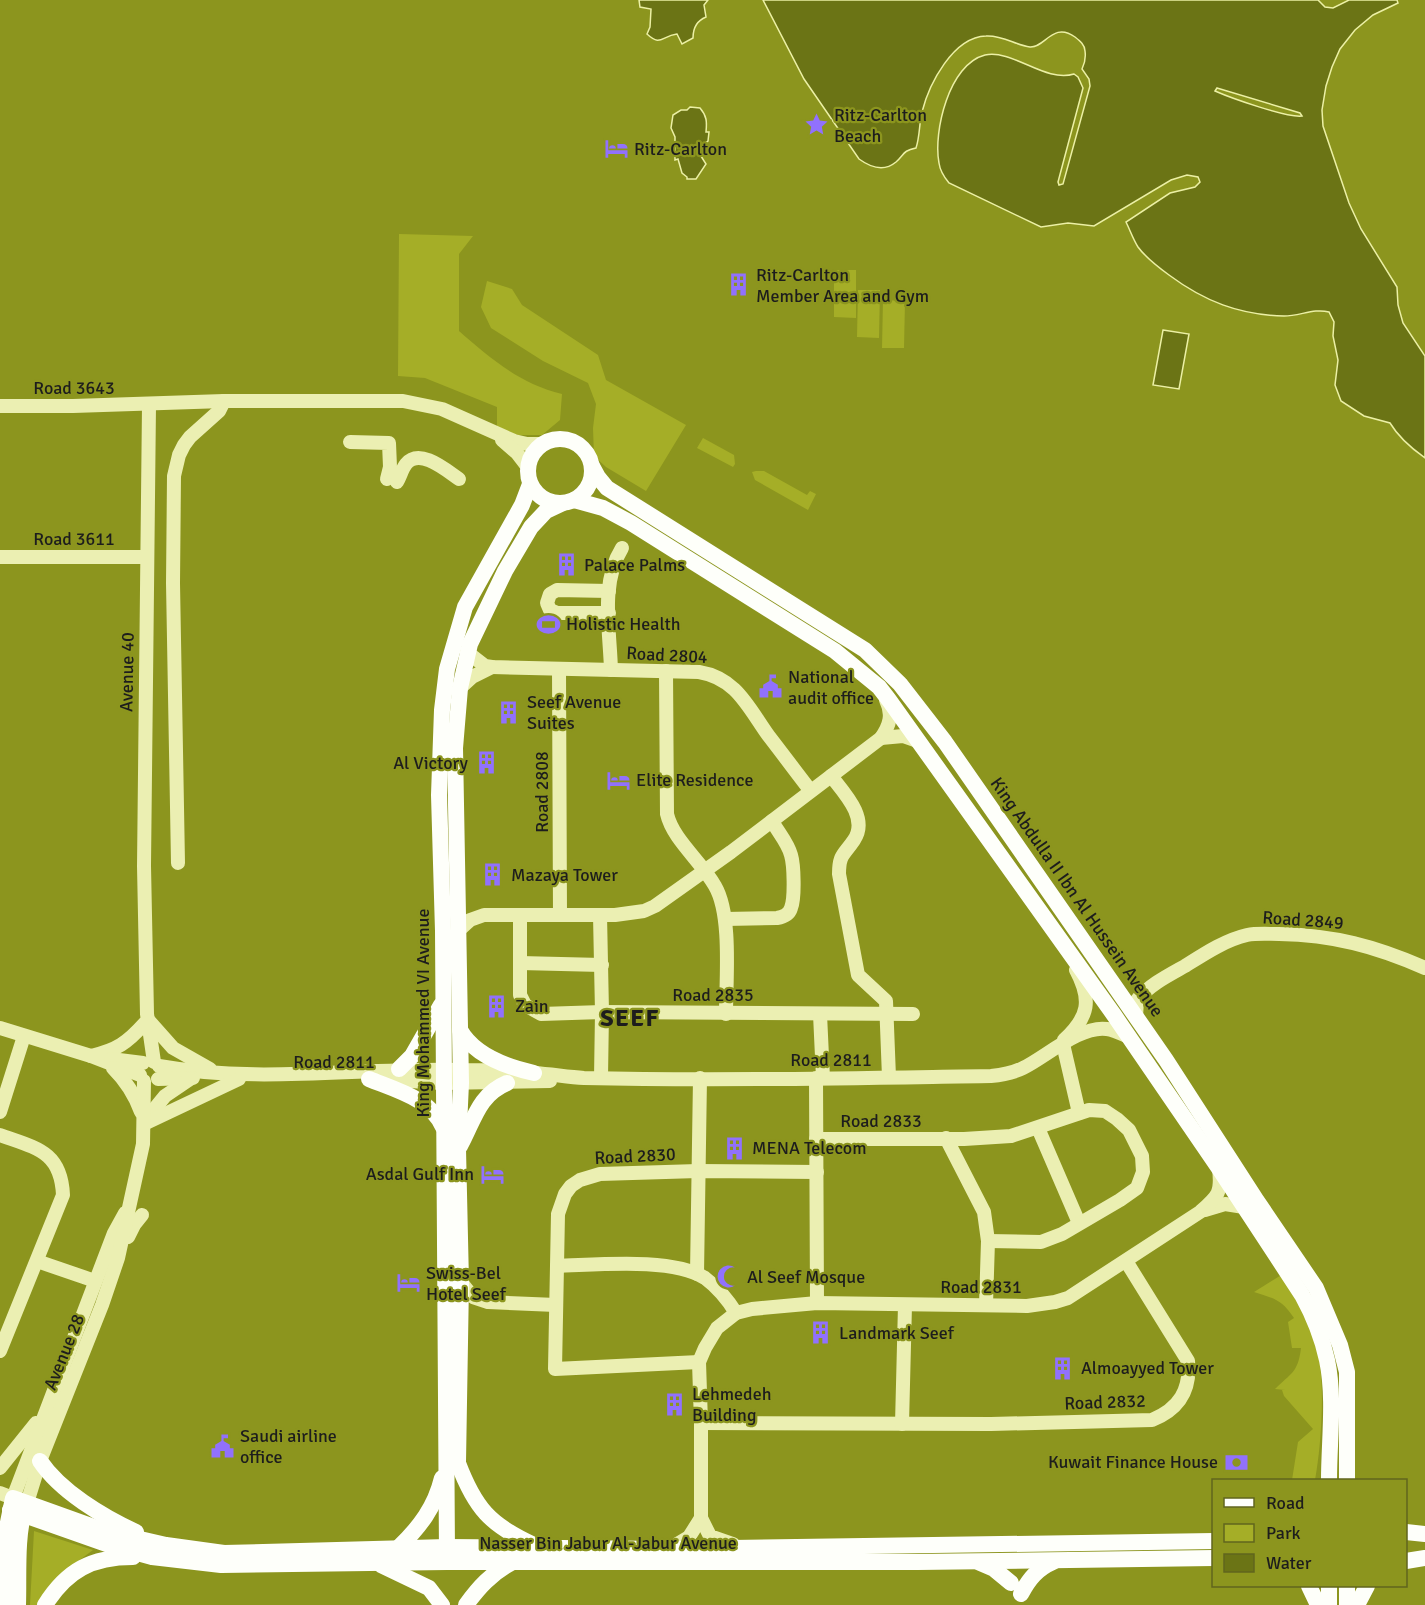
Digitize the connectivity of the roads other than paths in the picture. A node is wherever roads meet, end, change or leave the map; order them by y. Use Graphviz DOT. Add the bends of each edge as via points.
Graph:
graph roads {
  1 [pos="224,401"];
  2 [pos="149,405"];
  3 [pos="0,406"];
  4 [pos="480,425"];
  5 [pos="350,442"];
  6 [pos="541,444"];
  7 [pos="527,466"];
  8 [pos="592,466"];
  9 [pos="459,478"];
  10 [pos="530,484"];
  11 [pos="568,501"];
  12 [pos="622,548"];
  13 [pos="0,557"];
  14 [pos="147,557"];
  15 [pos="147,584"];
  16 [pos="173,584"];
  17 [pos="609,591"];
  18 [pos="609,613"];
  19 [pos="467,652"];
  20 [pos="492,668"];
  21 [pos="559,669"];
  22 [pos="611,670"];
  23 [pos="666,671"];
  24 [pos="879,687"];
  25 [pos="460,688"];
  26 [pos="881,738"];
  27 [pos="921,742"];
  28 [pos="831,776"];
  29 [pos="810,790"];
  30 [pos="772,821"];
  31 [pos="178,864"];
  32 [pos="704,870"];
  33 [pos="458,900"];
  34 [pos="560,914"];
  35 [pos="484,915"];
  36 [pos="520,915"];
  37 [pos="600,915"];
  38 [pos="725,919"];
  39 [pos="459,930"];
  40 [pos="1059,939"];
  41 [pos="520,963"];
  42 [pos="602,965"];
  43 [pos="1425,968"];
  44 [pos="1152,987"];
  45 [pos="1118,991"];
  46 [pos="442,1001"];
  47 [pos="603,1012"];
  48 [pos="887,1013"];
  49 [pos="726,1014"];
  50 [pos="820,1014"];
  51 [pos="913,1014"];
  52 [pos="1136,1017"];
  53 [pos="147,1019"];
  54 [pos="0,1028"];
  55 [pos="460,1030"];
  56 [pos="24,1036"];
  57 [pos="1129,1037"];
  58 [pos="1058,1047"];
  59 [pos="91,1056"];
  60 [pos="110,1064"];
  61 [pos="399,1069"];
  62 [pos="149,1071"];
  63 [pos="214,1072"];
  64 [pos="534,1073"];
  65 [pos="460,1076"];
  66 [pos="443,1077"];
  67 [pos="581,1077"];
  68 [pos="601,1077"];
  69 [pos="889,1077"];
  70 [pos="192,1078"];
  71 [pos="239,1078"];
  72 [pos="700,1078"];
  73 [pos="820,1078"];
  74 [pos="369,1079"];
  75 [pos="507,1083"];
  76 [pos="1,1103"];
  77 [pos="1079,1113"];
  78 [pos="146,1122"];
  79 [pos="443,1127"];
  80 [pos="1038,1128"];
  81 [pos="0,1136"];
  82 [pos="946,1138"];
  83 [pos="816,1139"];
  84 [pos="964,1139"];
  85 [pos="458,1149"];
  86 [pos="959,1164"];
  87 [pos="1218,1167"];
  88 [pos="698,1171"];
  89 [pos="817,1172"];
  90 [pos="1244,1207"];
  91 [pos="127,1212"];
  92 [pos="1200,1212"];
  93 [pos="142,1215"];
  94 [pos="1079,1223"];
  95 [pos="988,1241"];
  96 [pos="118,1258"];
  97 [pos="37,1261"];
  98 [pos="1126,1261"];
  99 [pos="556,1266"];
  100 [pos="68,1272"];
  101 [pos="697,1274"];
  102 [pos="95,1281"];
  103 [pos="461,1282"];
  104 [pos="488,1302"];
  105 [pos="817,1303"];
  106 [pos="96,1304"];
  107 [pos="556,1305"];
  108 [pos="905,1305"];
  109 [pos="986,1305"];
  110 [pos="736,1313"];
  111 [pos="460,1318"];
  112 [pos="0,1351"];
  113 [pos="699,1362"];
  114 [pos="45,1412"];
  115 [pos="702,1423"];
  116 [pos="902,1424"];
  117 [pos="1329,1445"];
  118 [pos="453,1460"];
  119 [pos="40,1461"];
  120 [pos="0,1468"];
  121 [pos="1322,1479"];
  122 [pos="1329,1479"];
  123 [pos="1347,1479"];
  124 [pos="12,1504"];
  125 [pos="701,1518"];
  126 [pos="1407,1532"];
  127 [pos="1425,1534"];
  128 [pos="1212,1541"];
  129 [pos="1407,1541"];
  130 [pos="1425,1541"];
  131 [pos="166,1545"];
  132 [pos="743,1547"];
  133 [pos="398,1548"];
  134 [pos="540,1548"];
  135 [pos="668,1550"];
  136 [pos="452,1554"];
  137 [pos="152,1557"];
  138 [pos="1212,1558"];
  139 [pos="1425,1558"];
  140 [pos="1407,1559"];
  141 [pos="974,1561"];
  142 [pos="1055,1561"];
  143 [pos="513,1562"];
  144 [pos="374,1563"];
  145 [pos="1309,1587"];
  146 [pos="1329,1587"];
  147 [pos="1347,1587"];
  148 [pos="1366,1587"];
  149 [pos="3,1605"];
  150 [pos="18,1605"];
  151 [pos="45,1605"];
  152 [pos="442,1605"];
  153 [pos="466,1605"];
  154 [pos="1318,1605"];
  155 [pos="1329,1605"];
  156 [pos="1347,1605"];
  157 [pos="1357,1605"];
  1 -- 2 [label="street"];
  1 -- 4 [label="street" via="403,401 442,409"];
  1 -- 16 [label="street" via="219,411 190,437 176,465"];
  2 -- 3 [label="street, Road 3643"];
  2 -- 14 [label="street, Avenue 40"];
  4 -- 6 [label="street" via="514,441"];
  4 -- 7 [label="street" via="511,447"];
  5 -- 9 [label="street" via="389,444 392,480 409,461 419,459 431,461"];
  6 -- 7 [label="main road"];
  6 -- 8 [label="main road" via="553,439 572,440 587,452"];
  7 -- 10 [label="main road"];
  8 -- 11 [label="main road" via="591,482 581,495"];
  8 -- 45 [label="main road, King Abdulla II Ibn Al Hussein Avenue" via="607,488 836,631 885,668 945,742"];
  10 -- 11 [label="main road" via="543,498"];
  10 -- 46 [label="main road, King Mohammed VI Avenue" via="465,607 447,669 439,795"];
  11 -- 19 [label="main road, King Mohammed VI Avenue" via="546,511 531,527 505,571"];
  11 -- 24 [label="main road, King Abdulla II Ibn Al Hussein Avenue" via="603,508 631,524 835,651"];
  12 -- 17 [label="street, Road 2804" via="612,568"];
  13 -- 14 [label="street, Road 3611"];
  14 -- 15 [label="street, Avenue 40"];
  15 -- 16 [label="street"];
  15 -- 53 [label="street, Avenue 40"];
  16 -- 31 [label="street"];
  17 -- 18 [label="street, Road 2804"];
  17 -- 18 [label="street" via="556,591 547,603 556,613"];
  18 -- 22 [label="street, Road 2804"];
  19 -- 20 [label="street"];
  19 -- 25 [label="main road, King Mohammed VI Avenue"];
  20 -- 21 [label="street, Road 2804"];
  20 -- 25 [label="street"];
  21 -- 22 [label="street, Road 2804"];
  21 -- 34 [label="street, Road 2808"];
  22 -- 23 [label="street, Road 2804"];
  23 -- 29 [label="street, Road 2804" via="706,673 726,681 741,694"];
  23 -- 32 [label="street" via="667,814 672,828"];
  24 -- 26 [label="street" via="890,708 888,728"];
  24 -- 27 [label="main road, King Abdulla II Ibn Al Hussein Avenue"];
  25 -- 33 [label="main road, King Mohammed VI Avenue" via="455,748"];
  26 -- 27 [label="street" via="903,736"];
  26 -- 28 [label="street"];
  27 -- 40 [label="main road, King Abdulla II Ibn Al Hussein Avenue"];
  28 -- 29 [label="street"];
  28 -- 48 [label="street" via="858,820 858,830 839,860 854,963 858,975 886,1001"];
  29 -- 30 [label="street"];
  30 -- 32 [label="street"];
  30 -- 38 [label="street" via="792,858 790,911 782,918"];
  32 -- 37 [label="street" via="644,911"];
  32 -- 38 [label="street" via="717,888"];
  33 -- 35 [label="street"];
  33 -- 39 [label="main road, King Mohammed VI Avenue"];
  34 -- 36 [label="street"];
  34 -- 37 [label="street"];
  35 -- 36 [label="street"];
  35 -- 39 [label="street"];
  36 -- 41 [label="street, Road 2835"];
  37 -- 42 [label="street"];
  38 -- 49 [label="street"];
  39 -- 55 [label="main road, King Mohammed VI Avenue"];
  40 -- 57 [label="main road, King Abdulla II Ibn Al Hussein Avenue"];
  40 -- 58 [label="street, Road 2811" via="1080,979 1087,1008 1082,1020"];
  41 -- 42 [label="street"];
  41 -- 47 [label="street, Road 2835" via="520,995 534,1011"];
  42 -- 47 [label="street"];
  43 -- 44 [label="street, Road 2849" via="1359,943 1258,933 1212,949"];
  44 -- 45 [label="street, Road 2849" via="1131,994"];
  44 -- 52 [label="street, Road 2849" via="1137,1000"];
  45 -- 52 [label="main road, King Abdulla II Ibn Al Hussein Avenue"];
  46 -- 61 [label="main road" via="412,1056"];
  46 -- 66 [label="main road, King Mohammed VI Avenue"];
  47 -- 49 [label="street, Road 2835"];
  47 -- 68 [label="street"];
  48 -- 50 [label="street, Road 2835"];
  48 -- 51 [label="street, Road 2835"];
  48 -- 69 [label="street"];
  49 -- 50 [label="street, Road 2835"];
  50 -- 73 [label="street, Road 2833"];
  52 -- 123 [label="main road, King Abdulla II Ibn Al Hussein Avenue" via="1326,1306 1347,1372"];
  53 -- 59 [label="street" via="119,1048"];
  53 -- 62 [label="street, Avenue 40"];
  53 -- 63 [label="street" via="173,1048"];
  54 -- 56 [label="street"];
  55 -- 64 [label="main road" via="471,1044 491,1058"];
  55 -- 65 [label="main road, King Mohammed VI Avenue"];
  56 -- 59 [label="street"];
  56 -- 76 [label="street"];
  57 -- 58 [label="street, Road 2811" via="1106,1029 1090,1030"];
  57 -- 87 [label="main road, King Abdulla II Ibn Al Hussein Avenue"];
  58 -- 69 [label="street, Road 2811" via="1007,1074"];
  58 -- 77 [label="street"];
  59 -- 60 [label="street"];
  59 -- 62 [label="street"];
  60 -- 62 [label="street"];
  60 -- 78 [label="street" via="123,1078"];
  61 -- 63 [label="street, Road 2811" via="287,1074"];
  61 -- 66 [label="street, Road 2811"];
  62 -- 63 [label="street, Road 2811"];
  62 -- 70 [label="street, Road 2811"];
  62 -- 78 [label="street, Avenue 28"];
  64 -- 65 [label="street, Road 2811"];
  64 -- 67 [label="street, Road 2811"];
  65 -- 66 [label="street, Road 2811"];
  65 -- 75 [label="street, Road 2811"];
  65 -- 85 [label="main road, King Mohammed VI Avenue"];
  66 -- 74 [label="street, Road 2811"];
  66 -- 79 [label="main road, King Mohammed VI Avenue"];
  67 -- 68 [label="street, Road 2811"];
  67 -- 75 [label="street, Road 2811"];
  68 -- 72 [label="street, Road 2811"];
  69 -- 73 [label="street, Road 2811"];
  70 -- 71 [label="street, Road 2811"];
  70 -- 78 [label="street" via="165,1096"];
  71 -- 74 [label="street, Road 2811"];
  71 -- 78 [label="street"];
  72 -- 73 [label="street, Road 2811"];
  72 -- 88 [label="street, Road 2830"];
  73 -- 83 [label="street, Road 2833"];
  74 -- 79 [label="main road" via="429,1107"];
  75 -- 85 [label="main road" via="486,1096"];
  77 -- 80 [label="street, Road 2833"];
  77 -- 94 [label="street, Road 2833" via="1105,1111 1130,1130 1142,1156 1143,1172 1137,1188"];
  78 -- 91 [label="street, Avenue 28"];
  79 -- 118 [label="main road, King Mohammed VI Avenue"];
  80 -- 84 [label="street, Road 2833" via="1011,1136"];
  80 -- 94 [label="street"];
  81 -- 97 [label="street" via="39,1148 49,1155 60,1173 63,1195"];
  82 -- 83 [label="street, Road 2833"];
  82 -- 84 [label="street, Road 2833"];
  82 -- 86 [label="street, Road 2833"];
  83 -- 89 [label="street, Road 2833"];
  84 -- 86 [label="street"];
  85 -- 103 [label="main road, King Mohammed VI Avenue"];
  86 -- 95 [label="street, Road 2833" via="984,1212"];
  87 -- 90 [label="main road, King Abdulla II Ibn Al Hussein Avenue"];
  87 -- 92 [label="street, Road 2831" via="1218,1194"];
  88 -- 89 [label="street"];
  88 -- 99 [label="street, Road 2830" via="600,1174 571,1186 558,1214"];
  88 -- 101 [label="street"];
  89 -- 105 [label="street, Road 2833"];
  90 -- 92 [label="street, Road 2831" via="1225,1204"];
  90 -- 117 [label="main road, King Abdulla II Ibn Al Hussein Avenue" via="1312,1313 1327,1361"];
  91 -- 96 [label="street, Avenue 28"];
  91 -- 102 [label="street, Avenue 28" via="117,1226"];
  92 -- 98 [label="street, Road 2831"];
  93 -- 96 [label="street"];
  94 -- 95 [label="street, Road 2833" via="1041,1242"];
  95 -- 109 [label="street, Road 2833"];
  96 -- 106 [label="street, Avenue 28"];
  97 -- 100 [label="street"];
  97 -- 112 [label="street"];
  98 -- 109 [label="street, Road 2831" via="1068,1298 1027,1306"];
  98 -- 116 [label="street, Road 2832" via="1188,1361 1185,1392 1174,1408 1152,1420"];
  99 -- 101 [label="street" via="654,1264"];
  99 -- 107 [label="street, Road 2830"];
  100 -- 102 [label="street"];
  100 -- 106 [label="street"];
  101 -- 110 [label="street" via="715,1287"];
  102 -- 106 [label="street"];
  103 -- 104 [label="street" via="472,1297"];
  103 -- 111 [label="main road, King Mohammed VI Avenue"];
  104 -- 107 [label="street"];
  104 -- 111 [label="street"];
  105 -- 108 [label="street, Road 2831"];
  105 -- 110 [label="street, Road 2831"];
  106 -- 114 [label="street, Avenue 28"];
  106 -- 119 [label="street, Avenue 28"];
  107 -- 113 [label="street, Road 2830" via="555,1369"];
  108 -- 109 [label="street, Road 2831"];
  108 -- 116 [label="street"];
  110 -- 113 [label="street" via="717,1328"];
  111 -- 118 [label="main road, King Mohammed VI Avenue"];
  113 -- 115 [label="street"];
  114 -- 120 [label="street"];
  114 -- 124 [label="street, Avenue 28"];
  115 -- 116 [label="street, Road 2832"];
  115 -- 125 [label="street"];
  117 -- 121 [label="main road"];
  117 -- 122 [label="main road, King Abdulla II Ibn Al Hussein Avenue"];
  118 -- 133 [label="main road" via="430,1511"];
  118 -- 134 [label="main road" via="487,1516 512,1535"];
  118 -- 136 [label="main road, King Mohammed VI Avenue"];
  119 -- 124 [label="street, Avenue 28"];
  119 -- 131 [label="main road" via="48,1473 82,1500 126,1527"];
  124 -- 131 [label="main road, Nasser Bin Jabur Al-Jabur Avenue"];
  124 -- 137 [label="main road, Nasser Bin Jabur Al-Jabur Avenue" via="112,1546"];
  124 -- 149 [label="main road" via="6,1532"];
  124 -- 150 [label="main road"];
  125 -- 132 [label="street" via="710,1536"];
  125 -- 135 [label="street" via="689,1537"];
  126 -- 127 [label="main road"];
  128 -- 132 [label="main road, Nasser Bin Jabur Al-Jabur Avenue"];
  129 -- 130 [label="main road"];
  131 -- 133 [label="main road, Nasser Bin Jabur Al-Jabur Avenue" via="224,1552"];
  132 -- 135 [label="main road, Nasser Bin Jabur Al-Jabur Avenue"];
  133 -- 136 [label="main road, Nasser Bin Jabur Al-Jabur Avenue"];
  134 -- 135 [label="main road, Nasser Bin Jabur Al-Jabur Avenue"];
  134 -- 136 [label="main road, Nasser Bin Jabur Al-Jabur Avenue"];
  136 -- 143 [label="main road, Nasser Bin Jabur Al-Jabur Avenue"];
  136 -- 144 [label="main road, Nasser Bin Jabur Al-Jabur Avenue"];
  137 -- 144 [label="main road, Nasser Bin Jabur Al-Jabur Avenue" via="243,1566"];
  137 -- 151 [label="main road" via="105,1559 78,1568 55,1589"];
  138 -- 142 [label="main road, Nasser Bin Jabur Al-Jabur Avenue"];
  139 -- 140 [label="main road"];
  141 -- 142 [label="main road, Nasser Bin Jabur Al-Jabur Avenue"];
  141 -- 142 [label="main road" via="994,1569 1016,1588"];
  141 -- 143 [label="main road, Nasser Bin Jabur Al-Jabur Avenue"];
  143 -- 153 [label="main road" via="483,1582"];
  144 -- 152 [label="main road" via="429,1588"];
  145 -- 154 [label="main road"];
  146 -- 155 [label="main road"];
  147 -- 156 [label="main road"];
  148 -- 157 [label="main road"];
}
